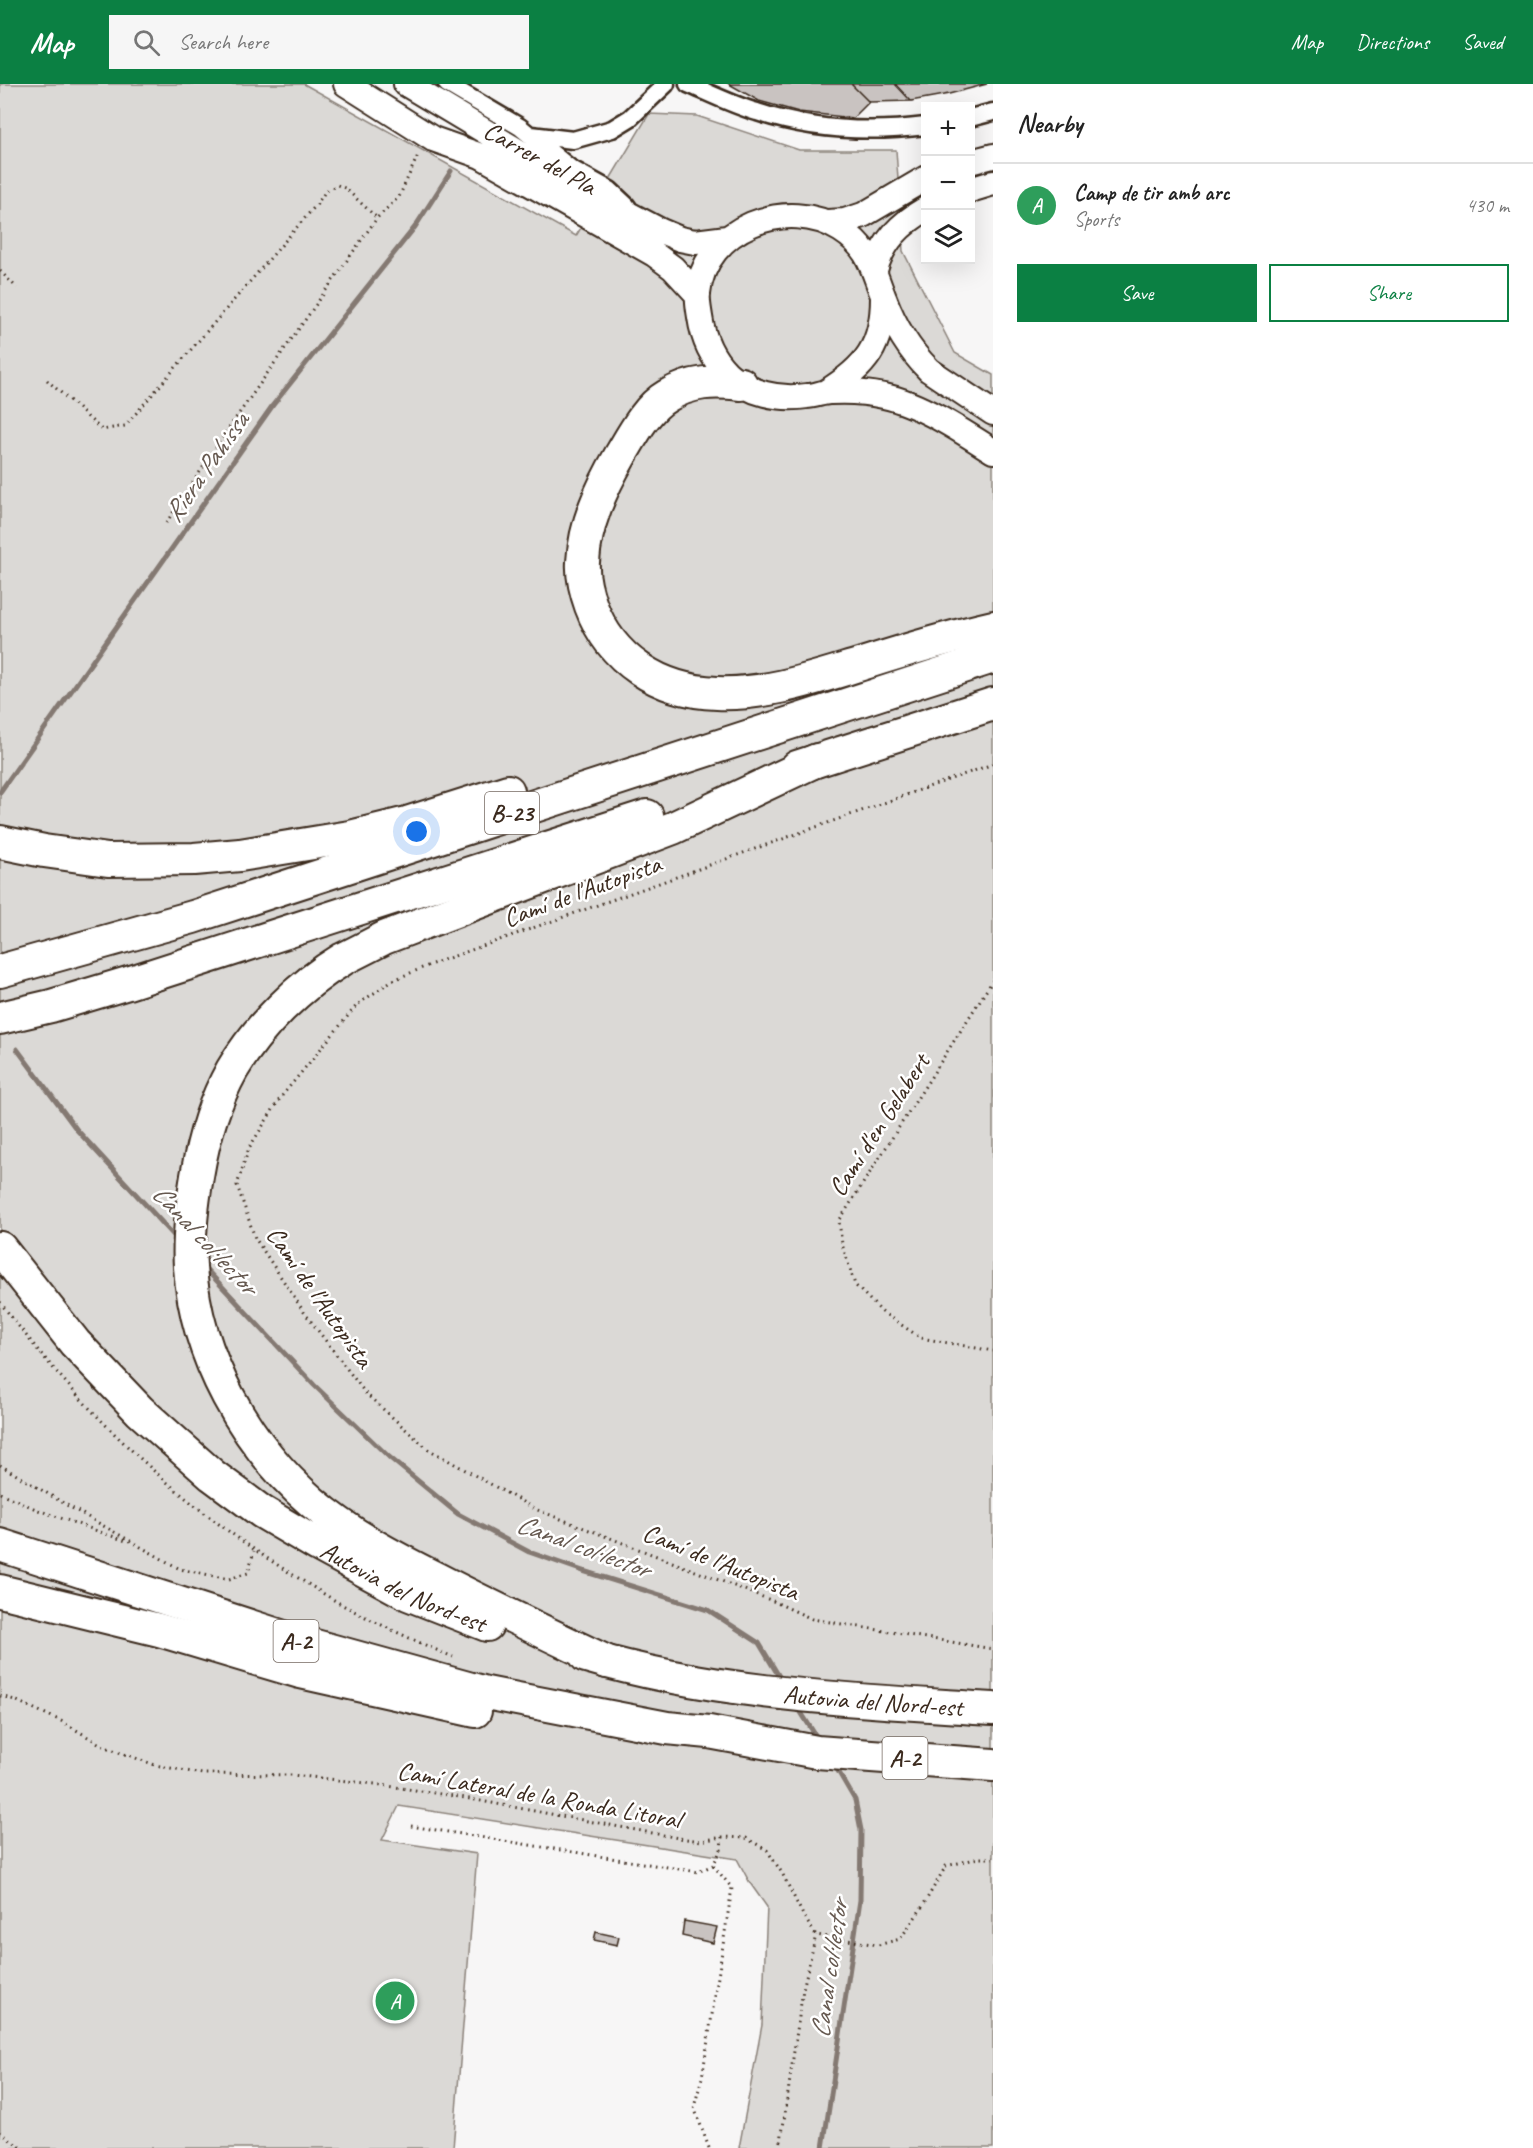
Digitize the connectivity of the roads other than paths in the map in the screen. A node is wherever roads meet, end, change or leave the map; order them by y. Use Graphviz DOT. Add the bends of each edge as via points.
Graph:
graph roads {
  1 [pos="346,84"];
  2 [pos="406,84"];
  3 [pos="447,84"];
  4 [pos="666,84"];
  5 [pos="688,84"];
  6 [pos="993,112"];
  7 [pos="975,117"];
  8 [pos="921,127"];
  9 [pos="531,135"];
  10 [pos="993,156"];
  11 [pos="975,161"];
  12 [pos="921,181"];
  13 [pos="993,183"];
  14 [pos="975,188"];
  15 [pos="923,210"];
  16 [pos="640,219"];
  17 [pos="827,222"];
  18 [pos="727,238"];
  19 [pos="875,270"];
  20 [pos="698,295"];
  21 [pos="883,296"];
  22 [pos="741,384"];
  23 [pos="826,392"];
  24 [pos="993,413"];
  25 [pos="993,451"];
  26 [pos="993,627"];
  27 [pos="993,635"];
  28 [pos="993,657"];
  29 [pos="993,704"];
  30 [pos="817,760"];
  31 [pos="0,842"];
  32 [pos="0,971"];
  33 [pos="0,1018"];
  34 [pos="0,1248"];
  35 [pos="0,1545"];
  36 [pos="0,1591"];
  37 [pos="607,1662"];
  38 [pos="993,1709"];
  39 [pos="703,1741"];
  40 [pos="993,1764"];
  1 -- 20 [label="main road, Carrer del Pla" via="427,135 481,156 654,254"];
  2 -- 16 [label="main road, Carrer del Pla" via="583,190"];
  3 -- 9 [label="street, Carrer del Pla"];
  4 -- 9 [label="street" via="630,118 594,136 573,140"];
  5 -- 8 [label="street" via="758,113 800,123 848,129"];
  6 -- 7 [label="street"];
  9 -- 16 [label="street, Carrer del Pla" via="570,168 610,190"];
  10 -- 11 [label="main road"];
  12 -- 17 [label="main road" via="863,215"];
  13 -- 14 [label="main road"];
  15 -- 19 [label="main road" via="892,233"];
  16 -- 18 [label="main road, Carrer del Pla" via="680,239 695,242"];
  17 -- 18 [label="main road" via="779,216 756,222"];
  17 -- 19 [label="main road" via="856,242"];
  18 -- 20 [label="main road" via="706,268"];
  19 -- 21 [label="main road"];
  20 -- 22 [label="main road" via="707,344 727,373"];
  21 -- 23 [label="main road" via="874,347 849,377"];
  21 -- 24 [label="main road" via="920,362"];
  22 -- 23 [label="main road" via="763,394 786,398"];
  22 -- 26 [label="highway" via="700,382 665,397 628,441 593,510 585,540 584,581 596,618 624,657 676,687 718,693 753,692"];
  23 -- 25 [label="main road" via="856,391 908,402"];
  27 -- 31 [label="highway" via="741,718 351,837 240,855 149,861 108,860"];
  28 -- 32 [label="highway, B-23" via="193,917"];
  29 -- 30 [label="highway, B-23"];
  30 -- 33 [label="highway, B-23" via="315,924 51,1006"];
  30 -- 37 [label="highway" via="673,828 384,938 343,960 282,1008 249,1046 221,1092 204,1143 192,1207 190,1268 197,1310 209,1352 229,1397 266,1452 336,1522 392,1556"];
  34 -- 37 [label="highway, Autovia del Nord-est / A-2" via="75,1343 140,1411 212,1475 262,1512 408,1594 509,1634"];
  35 -- 39 [label="highway, Autovia del Nord-est / A-2" via="290,1639 486,1693 667,1728"];
  36 -- 39 [label="highway" via="159,1630 311,1674 489,1714"];
  37 -- 38 [label="highway, Autovia del Nord-est / A-2" via="733,1688"];
  39 -- 40 [label="highway, Autovia del Nord-est / A-2"];
}
